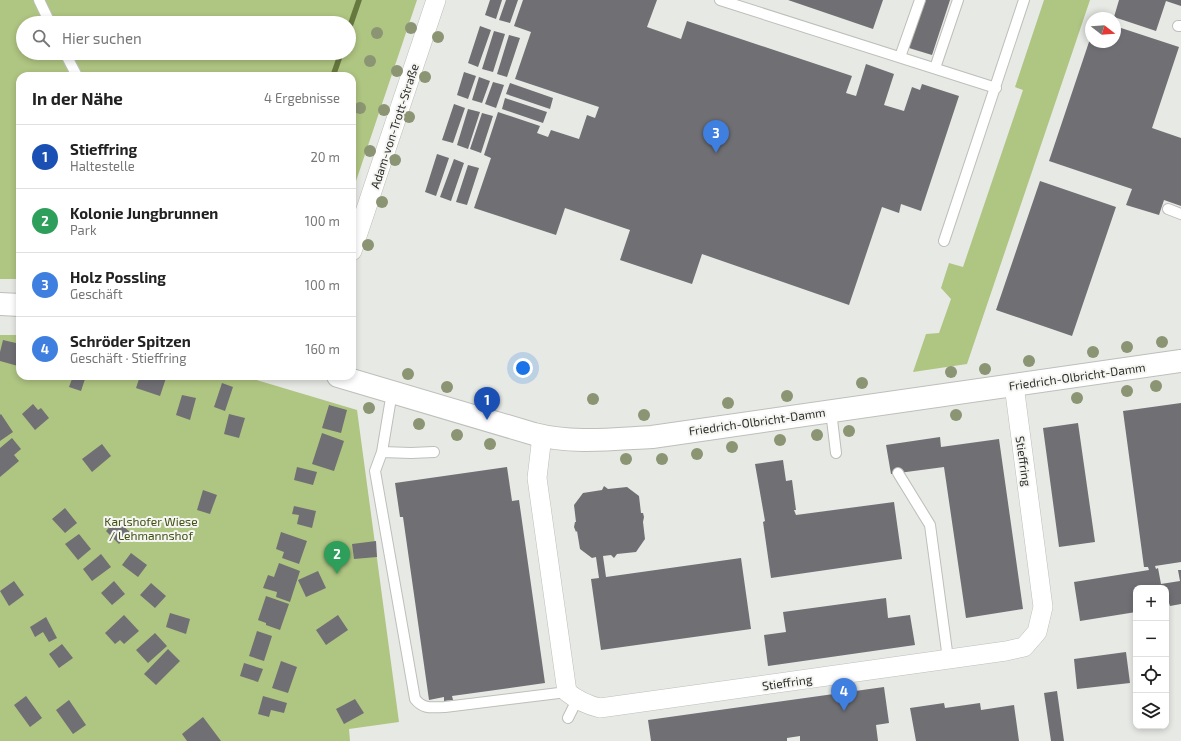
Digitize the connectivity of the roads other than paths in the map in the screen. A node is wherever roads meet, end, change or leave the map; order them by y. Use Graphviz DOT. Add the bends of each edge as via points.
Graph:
graph roads {
  1 [pos="39,0"];
  2 [pos="436,0"];
  3 [pos="720,0"];
  4 [pos="920,0"];
  5 [pos="958,0"];
  6 [pos="1024,0"];
  7 [pos="47,16"];
  8 [pos="900,57"];
  9 [pos="69,60"];
  10 [pos="935,68"];
  11 [pos="75,72"];
  12 [pos="996,88"];
  13 [pos="1168,209"];
  14 [pos="1181,214"];
  15 [pos="356,240"];
  16 [pos="944,241"];
  17 [pos="0,304"];
  18 [pos="16,305"];
  19 [pos="1181,362"];
  20 [pos="352,380"];
  21 [pos="1014,385"];
  22 [pos="392,392"];
  23 [pos="830,411"];
  24 [pos="542,436"];
  25 [pos="382,452"];
  26 [pos="434,452"];
  27 [pos="836,453"];
  28 [pos="898,474"];
  29 [pos="948,659"];
  30 [pos="572,696"];
  31 [pos="568,718"];
  1 -- 7 [label="lane"];
  2 -- 15 [label="street, Adam-von-Trott-Straße"];
  3 -- 8 [label="lane"];
  4 -- 8 [label="lane"];
  5 -- 10 [label="lane"];
  6 -- 12 [label="lane"];
  8 -- 10 [label="lane"];
  9 -- 11 [label="lane"];
  10 -- 12 [label="lane"];
  12 -- 16 [label="lane"];
  13 -- 14 [label="lane"];
  17 -- 18 [label="street"];
  19 -- 21 [label="street, Friedrich-Olbricht-Damm"];
  20 -- 22 [label="street, Friedrich-Olbricht-Damm"];
  21 -- 23 [label="street, Friedrich-Olbricht-Damm"];
  21 -- 29 [label="street, Stieffring" via="1043,607 1037,632 1024,647"];
  22 -- 24 [label="street, Friedrich-Olbricht-Damm"];
  22 -- 25 [label="lane"];
  23 -- 24 [label="street, Friedrich-Olbricht-Damm" via="652,437 585,440"];
  23 -- 27 [label="lane"];
  24 -- 30 [label="street" via="537,478"];
  25 -- 26 [label="lane"];
  25 -- 30 [label="lane" via="375,471 415,699 422,706 437,707"];
  28 -- 29 [label="lane" via="930,525"];
  29 -- 30 [label="street, Stieffring" via="600,708 586,705"];
  30 -- 31 [label="lane"];
}
